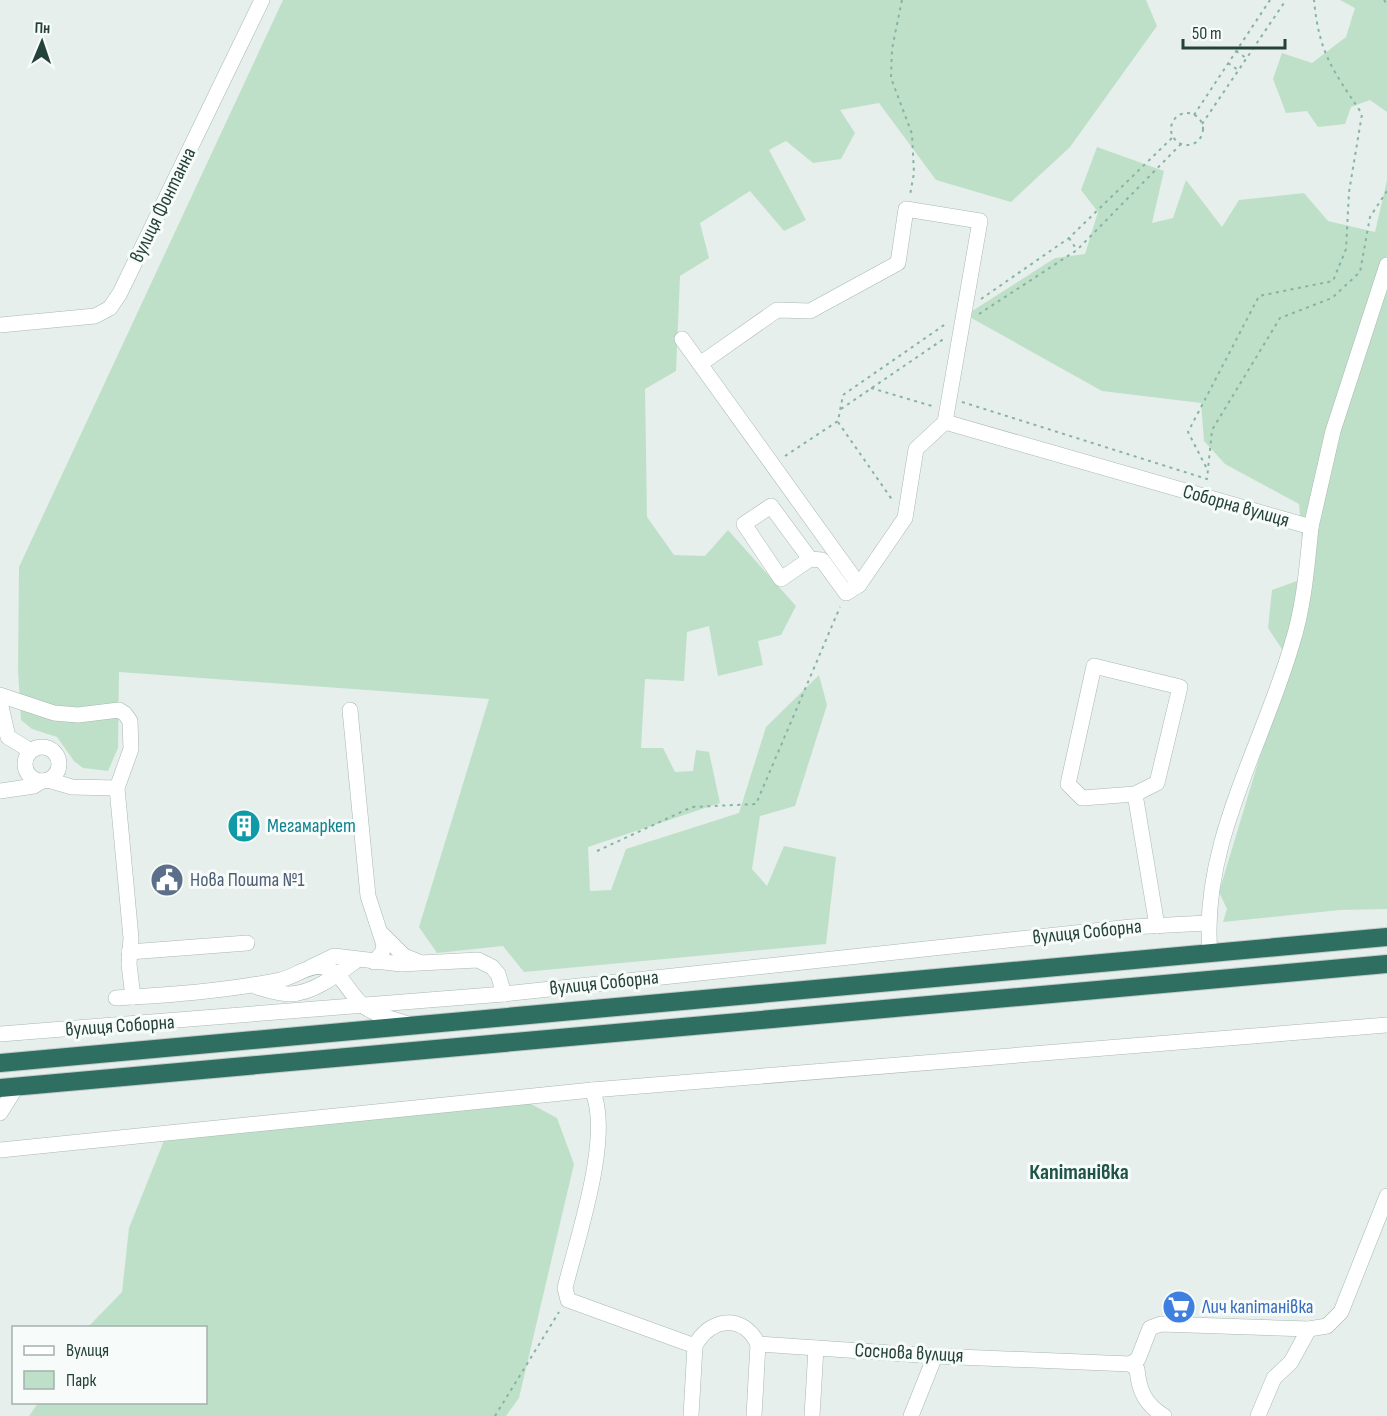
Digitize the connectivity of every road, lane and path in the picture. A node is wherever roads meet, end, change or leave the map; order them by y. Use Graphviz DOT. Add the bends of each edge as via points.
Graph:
graph roads {
  1 [pos="262,0"];
  2 [pos="902,0"];
  3 [pos="1270,0"];
  4 [pos="1286,0"];
  5 [pos="1314,0"];
  6 [pos="1384,0"];
  7 [pos="1387,4"];
  8 [pos="1236,51"];
  9 [pos="1246,58"];
  10 [pos="1228,63"];
  11 [pos="1238,70"];
  12 [pos="1194,115"];
  13 [pos="1202,124"];
  14 [pos="1173,137"];
  15 [pos="1181,144"];
  16 [pos="1387,190"];
  17 [pos="906,209"];
  18 [pos="1069,238"];
  19 [pos="1077,250"];
  20 [pos="1387,265"];
  21 [pos="962,312"];
  22 [pos="0,325"];
  23 [pos="959,328"];
  24 [pos="682,339"];
  25 [pos="700,364"];
  26 [pos="871,388"];
  27 [pos="841,409"];
  28 [pos="947,410"];
  29 [pos="838,421"];
  30 [pos="772,464"];
  31 [pos="1208,470"];
  32 [pos="905,518"];
  33 [pos="1311,527"];
  34 [pos="810,559"];
  35 [pos="859,585"];
  36 [pos="846,593"];
  37 [pos="0,695"];
  38 [pos="0,702"];
  39 [pos="350,710"];
  40 [pos="4,740"];
  41 [pos="31,751"];
  42 [pos="58,761"];
  43 [pos="27,771"];
  44 [pos="45,780"];
  45 [pos="92,788"];
  46 [pos="117,788"];
  47 [pos="4,791"];
  48 [pos="1135,794"];
  49 [pos="597,851"];
  50 [pos="1207,923"];
  51 [pos="1157,926"];
  52 [pos="383,935"];
  53 [pos="1387,938"];
  54 [pos="247,943"];
  55 [pos="129,952"];
  56 [pos="1210,953"];
  57 [pos="357,960"];
  58 [pos="374,962"];
  59 [pos="422,963"];
  60 [pos="1387,964"];
  61 [pos="311,967"];
  62 [pos="338,975"];
  63 [pos="251,986"];
  64 [pos="504,994"];
  65 [pos="133,997"];
  66 [pos="116,998"];
  67 [pos="364,1007"];
  68 [pos="1387,1025"];
  69 [pos="414,1026"];
  70 [pos="0,1034"];
  71 [pos="0,1063"];
  72 [pos="9,1087"];
  73 [pos="592,1090"];
  74 [pos="0,1113"];
  75 [pos="0,1150"];
  76 [pos="1387,1196"];
  77 [pos="568,1300"];
  78 [pos="1309,1329"];
  79 [pos="758,1344"];
  80 [pos="695,1346"];
  81 [pos="816,1348"];
  82 [pos="934,1356"];
  83 [pos="1130,1364"];
  84 [pos="495,1416"];
  85 [pos="691,1416"];
  86 [pos="753,1416"];
  87 [pos="812,1416"];
  88 [pos="911,1416"];
  89 [pos="1164,1416"];
  90 [pos="1258,1416"];
  1 -- 22 [label="street, вулиця Фонтанна" via="110,308 96,316"];
  2 -- 17 [label="path" via="892,49 891,78 912,134 914,173"];
  3 -- 8 [label="path"];
  4 -- 9 [label="path"];
  5 -- 31 [label="path" via="1317,34 1329,64 1362,114 1349,192 1346,249 1333,281 1259,296 1188,432"];
  6 -- 7 [label="path"];
  8 -- 9 [label="path"];
  8 -- 10 [label="path"];
  9 -- 11 [label="path"];
  10 -- 11 [label="path"];
  10 -- 12 [label="path"];
  11 -- 13 [label="path"];
  12 -- 13 [label="path"];
  12 -- 14 [label="path" via="1177,117 1171,126"];
  13 -- 15 [label="path" via="1203,132 1197,142"];
  14 -- 15 [label="path"];
  14 -- 18 [label="path"];
  15 -- 19 [label="path"];
  16 -- 31 [label="path" via="1370,217 1360,272 1332,298 1280,318 1212,430"];
  17 -- 21 [label="street" via="980,221"];
  17 -- 25 [label="street" via="898,262 810,311 777,310"];
  18 -- 19 [label="path"];
  18 -- 21 [label="path"];
  19 -- 23 [label="path"];
  20 -- 33 [label="street" via="1333,431"];
  21 -- 23 [label="street"];
  21 -- 27 [label="path" via="843,395"];
  23 -- 26 [label="path"];
  23 -- 28 [label="street"];
  24 -- 25 [label="street"];
  25 -- 30 [label="street"];
  26 -- 27 [label="path"];
  26 -- 28 [label="path"];
  27 -- 29 [label="path"];
  28 -- 31 [label="path" via="1207,479"];
  28 -- 32 [label="street" via="916,449"];
  28 -- 33 [label="street, Соборна вулиця"];
  29 -- 30 [label="path"];
  29 -- 32 [label="path"];
  30 -- 35 [label="street"];
  32 -- 35 [label="street"];
  33 -- 50 [label="street, Соборна вулиця" via="1302,607 1292,646 1219,850"];
  34 -- 34 [label="street" via="771,506 744,524 781,579"];
  34 -- 36 [label="street" via="822,560"];
  35 -- 36 [label="street"];
  36 -- 49 [label="path" via="756,804 692,807"];
  37 -- 46 [label="street" via="54,713 78,715 119,710 125,714 130,721 131,749"];
  38 -- 40 [label="street"];
  39 -- 52 [label="street" via="368,896"];
  40 -- 41 [label="street"];
  41 -- 42 [label="street" via="48,748"];
  41 -- 43 [label="street" via="25,761"];
  42 -- 44 [label="street" via="56,772"];
  42 -- 45 [label="street" via="75,781"];
  43 -- 44 [label="street" via="31,777"];
  43 -- 47 [label="street"];
  44 -- 45 [label="street"];
  44 -- 47 [label="street"];
  45 -- 46 [label="street"];
  46 -- 55 [label="street" via="131,938"];
  48 -- 48 [label="street" via="1157,783 1180,687 1094,666 1068,784 1082,798"];
  48 -- 51 [label="street"];
  50 -- 51 [label="street, вулиця Соборна"];
  50 -- 56 [label="street, Соборна вулиця"];
  51 -- 64 [label="street, вулиця Соборна"];
  52 -- 58 [label="street" via="382,953"];
  52 -- 59 [label="street" via="405,956"];
  53 -- 56 [label="highway"];
  54 -- 55 [label="street"];
  55 -- 65 [label="street"];
  56 -- 69 [label="highway"];
  57 -- 58 [label="street"];
  57 -- 61 [label="street" via="334,956"];
  57 -- 62 [label="street"];
  58 -- 59 [label="street"];
  59 -- 64 [label="street" via="478,960 498,974"];
  60 -- 72 [label="highway"];
  61 -- 62 [label="street" via="324,967"];
  61 -- 63 [label="street" via="291,978"];
  62 -- 63 [label="street" via="290,994"];
  62 -- 67 [label="street"];
  63 -- 65 [label="street"];
  64 -- 67 [label="street, вулиця Соборна"];
  65 -- 66 [label="street"];
  67 -- 69 [label="street"];
  67 -- 70 [label="street, вулиця Соборна"];
  68 -- 73 [label="street"];
  69 -- 71 [label="highway"];
  72 -- 74 [label="street"];
  73 -- 75 [label="street"];
  73 -- 77 [label="street" via="598,1102 598,1153 565,1288"];
  76 -- 78 [label="street" via="1341,1312 1327,1326"];
  77 -- 80 [label="street"];
  77 -- 84 [label="path"];
  78 -- 83 [label="street" via="1161,1324 1150,1328 1138,1359"];
  78 -- 90 [label="street" via="1291,1362 1274,1378"];
  79 -- 80 [label="street" via="752,1331 738,1323 719,1324 703,1332"];
  79 -- 81 [label="street, Соснова вулиця"];
  79 -- 86 [label="street"];
  80 -- 85 [label="street"];
  81 -- 82 [label="street, Соснова вулиця"];
  81 -- 87 [label="street"];
  82 -- 83 [label="street, Соснова вулиця"];
  82 -- 88 [label="street"];
  83 -- 89 [label="street" via="1137,1369 1145,1401"];
}
